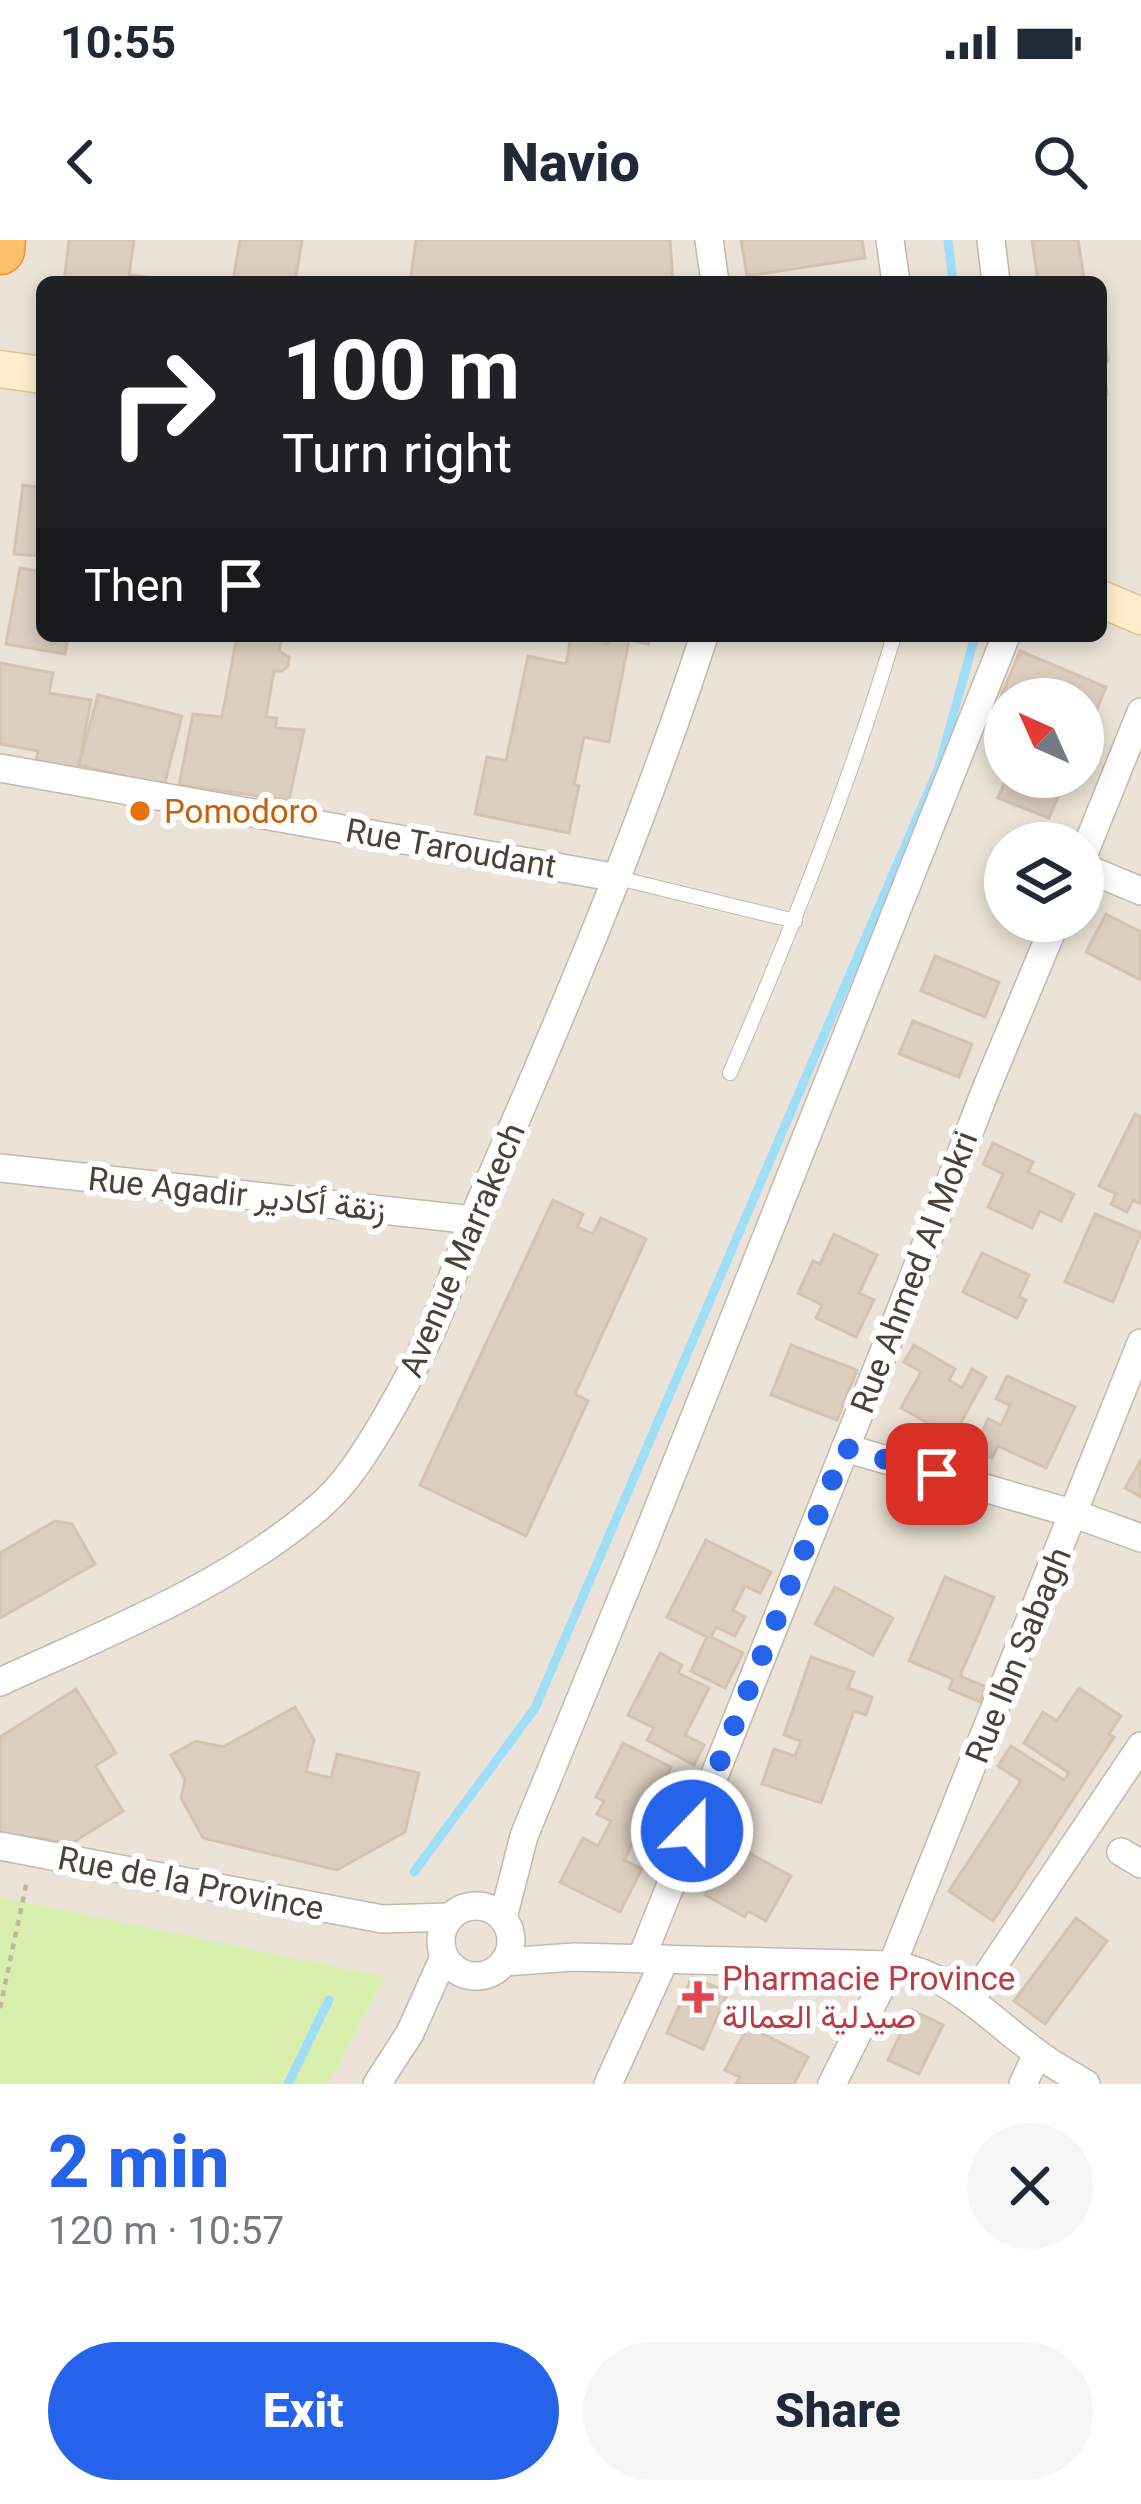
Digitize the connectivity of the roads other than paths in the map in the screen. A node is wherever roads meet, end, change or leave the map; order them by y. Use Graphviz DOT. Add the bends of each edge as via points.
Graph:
graph roads {
  1 [pos="2,240"];
  2 [pos="709,240"];
  3 [pos="890,240"];
  4 [pos="991,240"];
  5 [pos="0,250"];
  6 [pos="714,276"];
  7 [pos="895,276"];
  8 [pos="995,276"];
  9 [pos="0,369"];
  10 [pos="36,374"];
  11 [pos="1107,602"];
  12 [pos="1141,616"];
  13 [pos="702,642"];
  14 [pos="892,642"];
  15 [pos="1004,642"];
  16 [pos="1141,712"];
  17 [pos="0,768"];
  18 [pos="1097,822"];
  19 [pos="1104,876"];
  20 [pos="618,878"];
  21 [pos="1141,891"];
  22 [pos="795,921"];
  23 [pos="1047,942"];
  24 [pos="730,1073"];
  25 [pos="0,1168"];
  26 [pos="473,1220"];
  27 [pos="1141,1343"];
  28 [pos="845,1448"];
  29 [pos="1075,1514"];
  30 [pos="1141,1538"];
  31 [pos="0,1682"];
  32 [pos="1141,1746"];
  33 [pos="524,1836"];
  34 [pos="0,1846"];
  35 [pos="460,1912"];
  36 [pos="382,1919"];
  37 [pos="506,1924"];
  38 [pos="442,1952"];
  39 [pos="574,1957"];
  40 [pos="653,1959"];
  41 [pos="504,1962"];
  42 [pos="892,1965"];
  43 [pos="469,1976"];
  44 [pos="971,2000"];
  45 [pos="410,2033"];
  46 [pos="1037,2054"];
  47 [pos="377,2084"];
  48 [pos="608,2084"];
  49 [pos="832,2084"];
  50 [pos="1023,2084"];
  51 [pos="1086,2084"];
  1 -- 5 [label="highway"];
  2 -- 6 [label="street"];
  3 -- 7 [label="street"];
  4 -- 8 [label="street"];
  9 -- 10 [label="main road"];
  11 -- 12 [label="main road"];
  13 -- 20 [label="street, Avenue Marrakech"];
  14 -- 22 [label="lane"];
  15 -- 33 [label="street"];
  16 -- 18 [label="street"];
  17 -- 20 [label="street, Rue Taroudant"];
  19 -- 21 [label="street"];
  20 -- 22 [label="lane"];
  20 -- 26 [label="street, Avenue Marrakech"];
  22 -- 24 [label="lane"];
  23 -- 28 [label="street, Rue Ahmed Al Mokri"];
  25 -- 26 [label="street, Rue Agadir زنقة أكادير"];
  26 -- 31 [label="street, Avenue Marrakech" via="408,1381 322,1505 211,1580"];
  27 -- 29 [label="street, Rue Ibn Sabagh"];
  28 -- 29 [label="street"];
  28 -- 40 [label="street, Rue Ahmed Al Mokri"];
  29 -- 30 [label="street"];
  29 -- 42 [label="street, Rue Ibn Sabagh"];
  32 -- 44 [label="street"];
  33 -- 35 [label="street"];
  33 -- 37 [label="street"];
  34 -- 36 [label="street, Rue de la Province"];
  35 -- 36 [label="street, Rue de la Province"];
  35 -- 37 [label="street" via="485,1906"];
  35 -- 38 [label="street" via="443,1926"];
  36 -- 38 [label="street, Rue de la Province"];
  37 -- 39 [label="street"];
  37 -- 41 [label="street"];
  38 -- 43 [label="street"];
  38 -- 45 [label="street"];
  39 -- 40 [label="street"];
  39 -- 41 [label="street"];
  40 -- 42 [label="street"];
  40 -- 48 [label="street, Rue Ahmed Al Mokri"];
  41 -- 43 [label="street"];
  42 -- 44 [label="street" via="932,1975"];
  42 -- 49 [label="street, Rue Ibn Sabagh"];
  43 -- 45 [label="street"];
  44 -- 46 [label="street"];
  45 -- 47 [label="street"];
  46 -- 50 [label="street"];
  46 -- 51 [label="street"];
}
